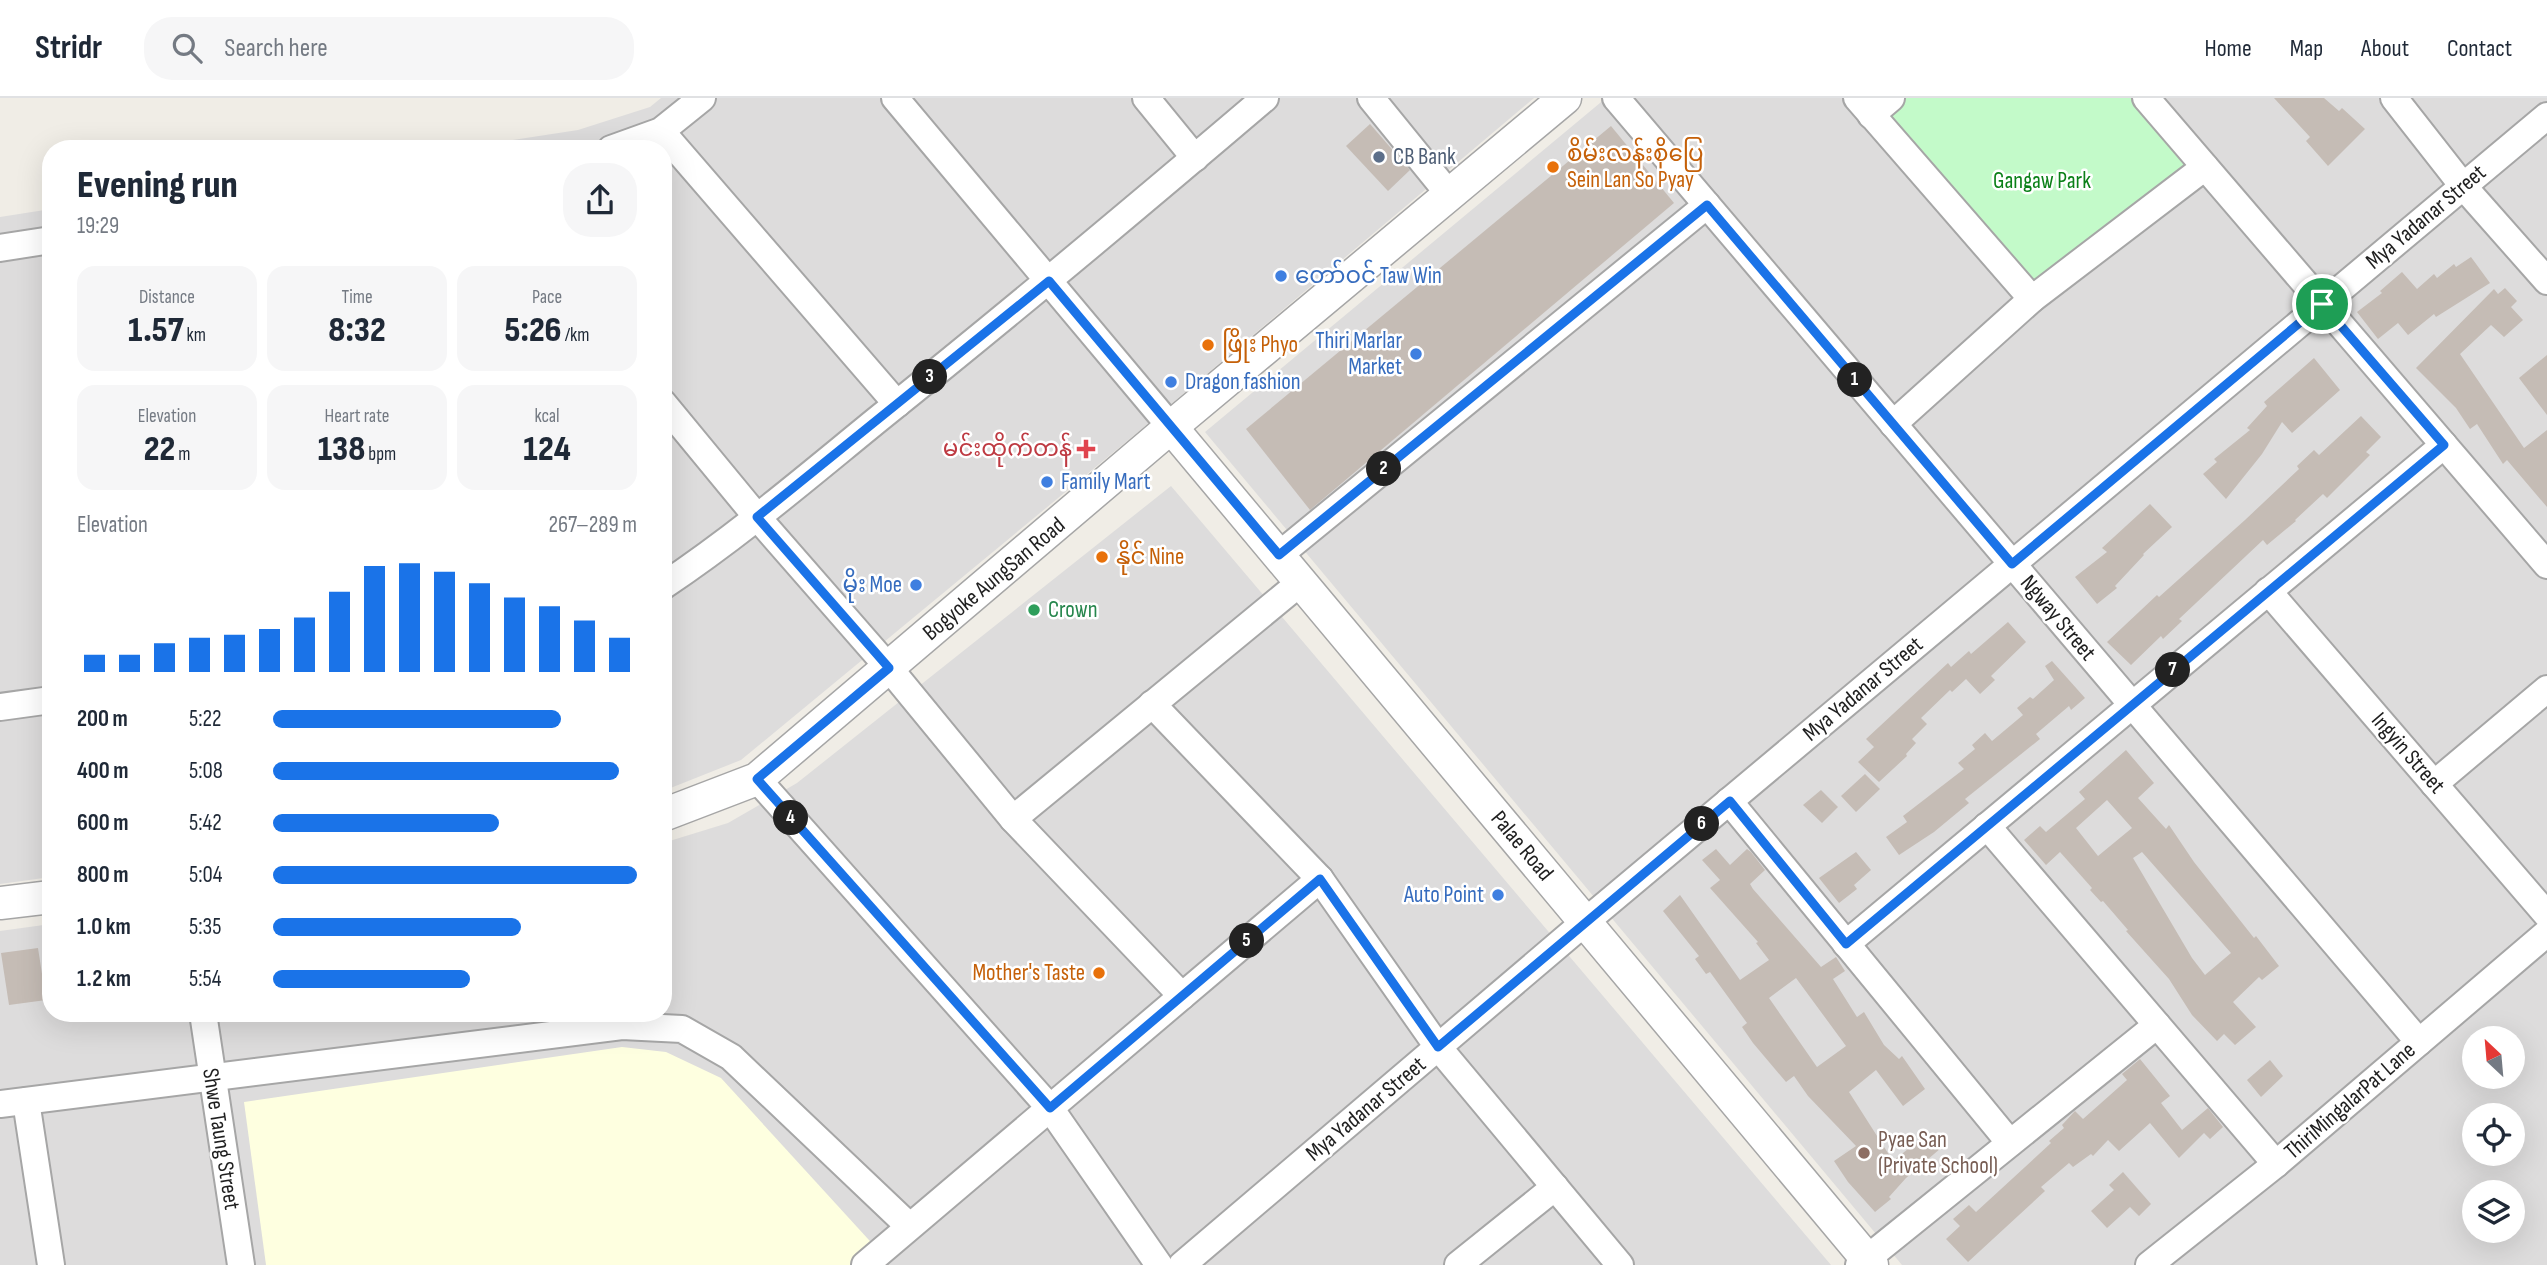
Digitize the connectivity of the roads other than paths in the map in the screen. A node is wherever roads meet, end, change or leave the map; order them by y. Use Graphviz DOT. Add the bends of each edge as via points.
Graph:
graph roads {
  1 [pos="702,98"];
  2 [pos="895,98"];
  3 [pos="1146,98"];
  4 [pos="1265,98"];
  5 [pos="1371,98"];
  6 [pos="1565,98"];
  7 [pos="1616,98"];
  8 [pos="1891,98"];
  9 [pos="2146,98"];
  10 [pos="2394,98"];
  11 [pos="1864,107"];
  12 [pos="2547,116"];
  13 [pos="661,131"];
  14 [pos="636,140"];
  15 [pos="669,140"];
  16 [pos="672,144"];
  17 [pos="1195,158"];
  18 [pos="2205,167"];
  19 [pos="2463,186"];
  20 [pos="1449,194"];
  21 [pos="1707,205"];
  22 [pos="42,241"];
  23 [pos="0,248"];
  24 [pos="1049,281"];
  25 [pos="2547,281"];
  26 [pos="2032,299"];
  27 [pos="2322,304"];
  28 [pos="897,404"];
  29 [pos="672,414"];
  30 [pos="1893,424"];
  31 [pos="1171,427"];
  32 [pos="2444,445"];
  33 [pos="757,517"];
  34 [pos="1279,555"];
  35 [pos="2012,564"];
  36 [pos="2547,565"];
  37 [pos="672,580"];
  38 [pos="1301,582"];
  39 [pos="2268,591"];
  40 [pos="889,668"];
  41 [pos="2547,689"];
  42 [pos="42,701"];
  43 [pos="1152,704"];
  44 [pos="2132,705"];
  45 [pos="0,707"];
  46 [pos="757,779"];
  47 [pos="2434,783"];
  48 [pos="1730,801"];
  49 [pos="672,812"];
  50 [pos="1013,819"];
  51 [pos="1987,826"];
  52 [pos="1320,879"];
  53 [pos="42,898"];
  54 [pos="0,903"];
  55 [pos="2547,915"];
  56 [pos="1585,922"];
  57 [pos="2547,933"];
  58 [pos="1846,944"];
  59 [pos="1182,996"];
  60 [pos="204,1022"];
  61 [pos="2157,1024"];
  62 [pos="528,1025"];
  63 [pos="2419,1042"];
  64 [pos="1438,1047"];
  65 [pos="211,1077"];
  66 [pos="13,1103"];
  67 [pos="1050,1108"];
  68 [pos="2010,1143"];
  69 [pos="2276,1164"];
  70 [pos="1555,1187"];
  71 [pos="909,1226"];
  72 [pos="1866,1263"];
  73 [pos="51,1265"];
  74 [pos="241,1265"];
  75 [pos="865,1265"];
  76 [pos="1159,1265"];
  77 [pos="1182,1265"];
  78 [pos="1458,1265"];
  79 [pos="1620,1265"];
  80 [pos="2149,1265"];
  1 -- 13 [label="street"];
  2 -- 24 [label="street"];
  3 -- 17 [label="street"];
  4 -- 17 [label="street"];
  5 -- 20 [label="street"];
  6 -- 20 [label="street, Bogyoke AungSan Road"];
  7 -- 21 [label="street, Ngway Street"];
  8 -- 11 [label="street"];
  9 -- 18 [label="street"];
  10 -- 19 [label="street"];
  11 -- 26 [label="street"];
  12 -- 19 [label="street, Mya Yadanar Street"];
  13 -- 14 [label="street"];
  13 -- 15 [label="street"];
  16 -- 28 [label="street"];
  17 -- 24 [label="street"];
  18 -- 26 [label="street"];
  18 -- 27 [label="street"];
  19 -- 25 [label="street"];
  19 -- 27 [label="street, Mya Yadanar Street"];
  20 -- 31 [label="street, Bogyoke AungSan Road"];
  21 -- 30 [label="street, Ngway Street"];
  21 -- 34 [label="street"];
  22 -- 23 [label="street"];
  24 -- 28 [label="street"];
  24 -- 31 [label="street"];
  26 -- 30 [label="street"];
  27 -- 32 [label="street"];
  27 -- 35 [label="street, Mya Yadanar Street"];
  28 -- 33 [label="street"];
  29 -- 33 [label="street"];
  30 -- 35 [label="street, Ngway Street"];
  31 -- 34 [label="street, Palae Road"];
  31 -- 40 [label="street, Bogyoke AungSan Road"];
  32 -- 36 [label="street"];
  32 -- 39 [label="street"];
  33 -- 37 [label="street"];
  33 -- 40 [label="street"];
  34 -- 38 [label="street, Palae Road"];
  35 -- 44 [label="street, Ngway Street"];
  35 -- 48 [label="street, Mya Yadanar Street"];
  38 -- 43 [label="street"];
  38 -- 56 [label="street, Palae Road"];
  39 -- 44 [label="street"];
  39 -- 47 [label="street, Ingyin Street"];
  40 -- 46 [label="street, Bogyoke AungSan Road"];
  40 -- 50 [label="street"];
  41 -- 47 [label="street"];
  42 -- 45 [label="street"];
  43 -- 50 [label="street"];
  43 -- 52 [label="street"];
  44 -- 51 [label="street"];
  44 -- 63 [label="street, Ngway Street"];
  46 -- 49 [label="street, Bogyoke AungSan Road"];
  46 -- 67 [label="street"];
  47 -- 55 [label="street, Ingyin Street"];
  48 -- 56 [label="street, Mya Yadanar Street"];
  48 -- 58 [label="street"];
  50 -- 59 [label="street"];
  51 -- 58 [label="street"];
  51 -- 61 [label="street"];
  52 -- 59 [label="street"];
  52 -- 64 [label="street"];
  53 -- 54 [label="street"];
  56 -- 64 [label="street, Mya Yadanar Street"];
  56 -- 72 [label="street, Palae Road"];
  57 -- 63 [label="street, ThiriMingalarPat Lane"];
  58 -- 68 [label="street"];
  59 -- 67 [label="street"];
  60 -- 65 [label="street, Shwe Taung Street"];
  61 -- 68 [label="street"];
  61 -- 69 [label="street"];
  62 -- 65 [label="street"];
  62 -- 71 [label="street" via="682,1029 730,1057"];
  63 -- 69 [label="street, ThiriMingalarPat Lane"];
  64 -- 70 [label="street"];
  64 -- 77 [label="street, Mya Yadanar Street"];
  65 -- 66 [label="street"];
  65 -- 74 [label="street, Shwe Taung Street"];
  66 -- 73 [label="street"];
  67 -- 71 [label="street"];
  67 -- 76 [label="street"];
  68 -- 72 [label="street"];
  69 -- 80 [label="street, ThiriMingalarPat Lane"];
  70 -- 78 [label="street"];
  70 -- 79 [label="street"];
  71 -- 75 [label="street"];
}
